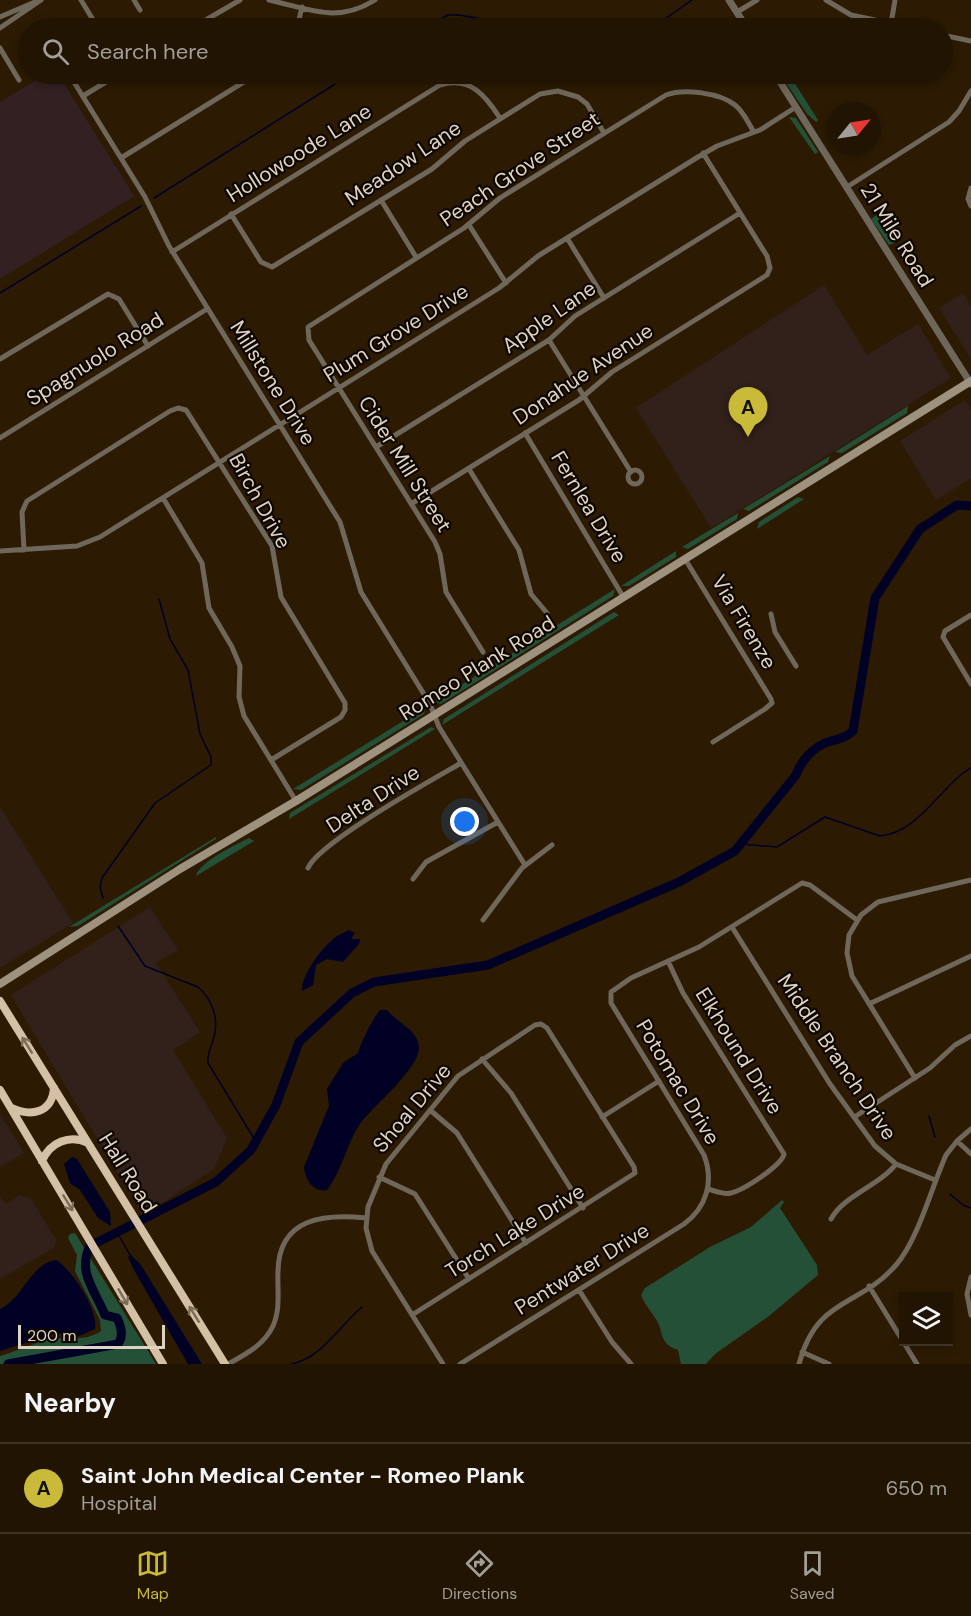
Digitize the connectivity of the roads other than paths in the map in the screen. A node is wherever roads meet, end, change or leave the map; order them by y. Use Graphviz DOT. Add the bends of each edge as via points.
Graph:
graph roads {
  1 [pos="40,0"];
  2 [pos="81,0"];
  3 [pos="134,0"];
  4 [pos="240,0"];
  5 [pos="269,0"];
  6 [pos="375,0"];
  7 [pos="729,0"];
  8 [pos="757,0"];
  9 [pos="826,0"];
  10 [pos="895,0"];
  11 [pos="302,7"];
  12 [pos="140,10"];
  13 [pos="737,12"];
  14 [pos="0,17"];
  15 [pos="92,18"];
  16 [pos="209,18"];
  17 [pos="299,18"];
  18 [pos="741,18"];
  19 [pos="864,18"];
  20 [pos="892,18"];
  21 [pos="0,28"];
  22 [pos="953,37"];
  23 [pos="971,41"];
  24 [pos="0,48"];
  25 [pos="18,78"];
  26 [pos="75,84"];
  27 [pos="103,84"];
  28 [pos="241,84"];
  29 [pos="446,84"];
  30 [pos="465,84"];
  31 [pos="782,84"];
  32 [pos="971,91"];
  33 [pos="83,96"];
  34 [pos="796,107"];
  35 [pos="500,118"];
  36 [pos="754,132"];
  37 [pos="604,133"];
  38 [pos="703,153"];
  39 [pos="121,158"];
  40 [pos="847,187"];
  41 [pos="971,188"];
  42 [pos="381,200"];
  43 [pos="971,206"];
  44 [pos="740,213"];
  45 [pos="231,214"];
  46 [pos="469,225"];
  47 [pos="567,238"];
  48 [pos="172,252"];
  49 [pos="416,257"];
  50 [pos="506,284"];
  51 [pos="604,298"];
  52 [pos="207,309"];
  53 [pos="307,330"];
  54 [pos="549,340"];
  55 [pos="148,346"];
  56 [pos="0,359"];
  57 [pos="971,382"];
  58 [pos="339,388"];
  59 [pos="584,396"];
  60 [pos="279,425"];
  61 [pos="525,433"];
  62 [pos="0,438"];
  63 [pos="376,447"];
  64 [pos="220,462"];
  65 [pos="469,469"];
  66 [pos="631,472"];
  67 [pos="163,498"];
  68 [pos="411,504"];
  69 [pos="24,550"];
  70 [pos="0,551"];
  71 [pos="685,559"];
  72 [pos="624,598"];
  73 [pos="548,613"];
  74 [pos="771,614"];
  75 [pos="971,615"];
  76 [pos="483,652"];
  77 [pos="796,666"];
  78 [pos="971,684"];
  79 [pos="435,716"];
  80 [pos="713,742"];
  81 [pos="271,760"];
  82 [pos="461,763"];
  83 [pos="296,801"];
  84 [pos="498,822"];
  85 [pos="552,845"];
  86 [pos="525,865"];
  87 [pos="308,868"];
  88 [pos="413,879"];
  89 [pos="971,880"];
  90 [pos="483,920"];
  91 [pos="857,920"];
  92 [pos="732,927"];
  93 [pos="971,956"];
  94 [pos="668,961"];
  95 [pos="0,984"];
  96 [pos="0,1001"];
  97 [pos="869,1004"];
  98 [pos="971,1036"];
  99 [pos="482,1059"];
  100 [pos="915,1078"];
  101 [pos="659,1081"];
  102 [pos="54,1088"];
  103 [pos="0,1089"];
  104 [pos="12,1108"];
  105 [pos="430,1110"];
  106 [pos="856,1116"];
  107 [pos="602,1117"];
  108 [pos="971,1129"];
  109 [pos="957,1141"];
  110 [pos="89,1144"];
  111 [pos="971,1154"];
  112 [pos="42,1161"];
  113 [pos="896,1164"];
  114 [pos="379,1177"];
  115 [pos="935,1180"];
  116 [pos="708,1189"];
  117 [pos="583,1208"];
  118 [pos="366,1218"];
  119 [pos="831,1219"];
  120 [pos="526,1243"];
  121 [pos="971,1277"];
  122 [pos="469,1279"];
  123 [pos="869,1286"];
  124 [pos="579,1290"];
  125 [pos="412,1315"];
  126 [pos="971,1315"];
  127 [pos="802,1352"];
  128 [pos="163,1364"];
  129 [pos="227,1364"];
  130 [pos="443,1364"];
  131 [pos="460,1364"];
  132 [pos="631,1364"];
  133 [pos="799,1364"];
  134 [pos="829,1364"];
  135 [pos="917,1364"];
  1 -- 14 [label="street"];
  1 -- 21 [label="street"];
  2 -- 15 [label="street"];
  3 -- 12 [label="street"];
  4 -- 16 [label="street"];
  5 -- 11 [label="street"];
  6 -- 11 [label="street" via="344,14"];
  7 -- 13 [label="street"];
  8 -- 13 [label="street"];
  9 -- 19 [label="street"];
  10 -- 20 [label="street"];
  11 -- 17 [label="street"];
  13 -- 18 [label="street"];
  22 -- 23 [label="street"];
  24 -- 25 [label="street"];
  26 -- 33 [label="street, Millstone Drive"];
  27 -- 33 [label="street"];
  28 -- 39 [label="street"];
  29 -- 45 [label="street, Hollowoode Lane"];
  30 -- 35 [label="street, Hollowoode Lane" via="476,88"];
  31 -- 34 [label="street, 21 Mile Road"];
  32 -- 40 [label="street" via="949,122"];
  33 -- 39 [label="street, Millstone Drive"];
  34 -- 36 [label="street, Plum Grove Drive"];
  34 -- 40 [label="street, 21 Mile Road"];
  35 -- 37 [label="street, Meadow Lane" via="540,94 558,91 583,100"];
  35 -- 42 [label="street, Meadow Lane" via="460,144 439,164"];
  36 -- 37 [label="street, Peach Grove Street" via="732,103 684,91 661,97"];
  36 -- 38 [label="street, Plum Grove Drive"];
  37 -- 46 [label="street, Peach Grove Street" via="500,198"];
  38 -- 44 [label="street"];
  38 -- 47 [label="street, Plum Grove Drive"];
  39 -- 48 [label="street, Millstone Drive"];
  40 -- 57 [label="street, 21 Mile Road"];
  41 -- 43 [label="street"];
  42 -- 45 [label="street, Meadow Lane" via="272,267 261,262"];
  42 -- 49 [label="street"];
  44 -- 51 [label="street, Apple Lane"];
  44 -- 59 [label="street, Donahue Avenue" via="767,256 770,268 764,277 606,376"];
  45 -- 48 [label="street, Hollowoode Lane"];
  46 -- 49 [label="street, Peach Grove Street"];
  46 -- 50 [label="street"];
  47 -- 50 [label="street, Plum Grove Drive" via="531,261"];
  47 -- 51 [label="street"];
  48 -- 52 [label="street, Millstone Drive"];
  49 -- 53 [label="street, Peach Grove Street" via="312,322"];
  50 -- 58 [label="street, Plum Grove Drive"];
  51 -- 54 [label="street, Apple Lane" via="570,320"];
  52 -- 55 [label="street, Spagnuolo Road"];
  52 -- 60 [label="street, Millstone Drive"];
  53 -- 58 [label="street, Cider Mill Street"];
  54 -- 59 [label="street"];
  54 -- 63 [label="street, Apple Lane"];
  55 -- 56 [label="street" via="119,299 108,294"];
  55 -- 62 [label="street, Spagnuolo Road"];
  57 -- 71 [label="main road, Romeo Plank Road"];
  58 -- 60 [label="street, Plum Grove Drive"];
  58 -- 63 [label="street, Cider Mill Street"];
  59 -- 61 [label="street, Donahue Avenue"];
  59 -- 66 [label="street"];
  60 -- 64 [label="street, Plum Grove Drive"];
  60 -- 79 [label="street, Millstone Drive" via="340,522 361,592"];
  61 -- 65 [label="street, Donahue Avenue"];
  61 -- 72 [label="street, Fernlea Drive"];
  63 -- 68 [label="street, Cider Mill Street"];
  64 -- 67 [label="street, Plum Grove Drive"];
  64 -- 69 [label="street, Birch Drive" via="189,413 182,408 170,411 24,504"];
  64 -- 81 [label="street, Birch Drive" via="272,546 281,597 344,700 345,710 338,719"];
  65 -- 68 [label="street, Donahue Avenue"];
  65 -- 73 [label="street" via="519,550 531,594"];
  67 -- 69 [label="street, Plum Grove Drive" via="86,544"];
  67 -- 81 [label="street" via="202,563 209,608 240,666 242,710"];
  68 -- 76 [label="street, Cider Mill Street" via="438,549 446,592"];
  69 -- 70 [label="street, Plum Grove Drive"];
  71 -- 72 [label="main road, Romeo Plank Road"];
  71 -- 80 [label="street, Via Firenze" via="772,703"];
  72 -- 79 [label="main road, Romeo Plank Road"];
  74 -- 77 [label="street" via="775,632"];
  75 -- 78 [label="street" via="943,635"];
  79 -- 82 [label="street, Millstone Drive"];
  79 -- 83 [label="main road, Romeo Plank Road"];
  81 -- 83 [label="street"];
  82 -- 84 [label="street, Millstone Drive"];
  82 -- 87 [label="street, Delta Drive" via="350,832 316,856"];
  83 -- 95 [label="main road, Romeo Plank Road" via="180,869"];
  84 -- 86 [label="street, Millstone Drive"];
  84 -- 88 [label="street" via="426,862"];
  85 -- 86 [label="street"];
  86 -- 90 [label="street"];
  89 -- 91 [label="street" via="882,900"];
  91 -- 92 [label="street" via="805,883"];
  91 -- 97 [label="street" via="849,935 847,959"];
  92 -- 94 [label="street"];
  92 -- 106 [label="street, Middle Branch Drive" via="830,1084"];
  93 -- 97 [label="street"];
  94 -- 101 [label="street, Potomac Drive" via="631,978 609,995"];
  94 -- 116 [label="street, Elkhound Drive" via="683,993 784,1157 734,1192"];
  102 -- 96 [label="highway, Hall Road, one-way"];
  97 -- 100 [label="street"];
  98 -- 100 [label="street"];
  99 -- 105 [label="street, Shoal Drive" via="458,1076"];
  99 -- 107 [label="street, Shoal Drive" via="542,1024"];
  99 -- 117 [label="street" via="511,1093"];
  100 -- 106 [label="street"];
  101 -- 107 [label="street"];
  101 -- 116 [label="street, Potomac Drive" via="704,1155"];
  102 -- 104 [label="highway" via="50,1102 37,1112 28,1114"];
  102 -- 110 [label="highway, Hall Road"];
  103 -- 104 [label="highway"];
  104 -- 112 [label="highway"];
  105 -- 114 [label="street, Shoal Drive"];
  105 -- 120 [label="street" via="457,1133"];
  106 -- 113 [label="street, Middle Branch Drive" via="880,1152"];
  107 -- 117 [label="street, Torch Lake Drive" via="634,1173"];
  108 -- 109 [label="street"];
  109 -- 111 [label="street"];
  109 -- 115 [label="street"];
  110 -- 112 [label="highway" via="73,1137 64,1140 49,1150"];
  129 -- 110 [label="highway, Hall Road, one-way"];
  112 -- 128 [label="highway, one-way"];
  113 -- 115 [label="street, Middle Branch Drive"];
  113 -- 119 [label="street" via="881,1180 841,1206"];
  114 -- 118 [label="street, Shoal Drive"];
  114 -- 122 [label="street" via="415,1194"];
  115 -- 123 [label="street" via="903,1254 891,1270"];
  116 -- 124 [label="street, Pentwater Drive" via="689,1221"];
  117 -- 120 [label="street, Torch Lake Drive"];
  118 -- 125 [label="street" via="372,1251"];
  118 -- 129 [label="street" via="320,1217 292,1233 279,1260 278,1306 273,1325 257,1346"];
  120 -- 122 [label="street, Torch Lake Drive"];
  121 -- 126 [label="street" via="967,1294"];
  122 -- 125 [label="street, Torch Lake Drive"];
  123 -- 127 [label="street" via="819,1320"];
  123 -- 135 [label="street"];
  124 -- 131 [label="street, Pentwater Drive"];
  124 -- 132 [label="street"];
  125 -- 130 [label="street"];
  127 -- 133 [label="street"];
  127 -- 134 [label="street"];
}
